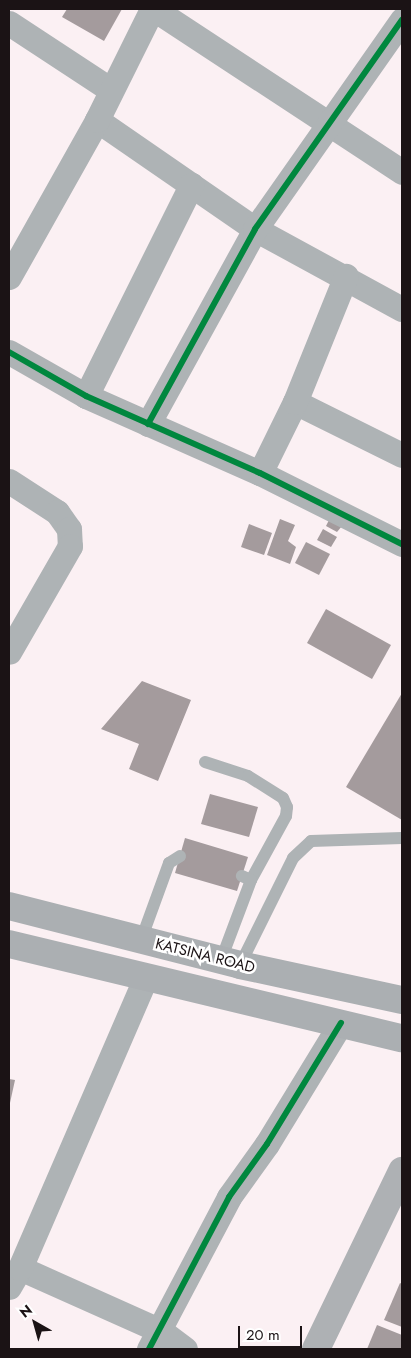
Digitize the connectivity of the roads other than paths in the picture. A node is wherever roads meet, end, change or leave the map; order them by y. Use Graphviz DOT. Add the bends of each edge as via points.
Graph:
graph roads {
  1 [pos="153,9"];
  2 [pos="402,20"];
  3 [pos="9,23"];
  4 [pos="111,90"];
  5 [pos="97,120"];
  6 [pos="328,126"];
  7 [pos="402,172"];
  8 [pos="191,185"];
  9 [pos="255,229"];
  10 [pos="346,276"];
  11 [pos="9,278"];
  12 [pos="402,309"];
  13 [pos="10,355"];
  14 [pos="86,396"];
  15 [pos="295,402"];
  16 [pos="148,424"];
  17 [pos="402,454"];
  18 [pos="260,473"];
  19 [pos="9,481"];
  20 [pos="402,544"];
  21 [pos="9,652"];
  22 [pos="205,762"];
  23 [pos="402,838"];
  24 [pos="180,856"];
  25 [pos="9,906"];
  26 [pos="141,940"];
  27 [pos="9,944"];
  28 [pos="230,963"];
  29 [pos="146,977"];
  30 [pos="402,1000"];
  31 [pos="341,1023"];
  32 [pos="402,1038"];
  33 [pos="402,1171"];
  34 [pos="14,1277"];
  35 [pos="155,1340"];
  36 [pos="186,1349"];
  37 [pos="316,1349"];
  1 -- 4 [label="street"];
  1 -- 6 [label="street"];
  2 -- 6 [label="street"];
  3 -- 4 [label="street"];
  4 -- 5 [label="street"];
  5 -- 8 [label="street"];
  5 -- 11 [label="street"];
  6 -- 7 [label="street"];
  6 -- 9 [label="street"];
  8 -- 9 [label="street"];
  8 -- 14 [label="street"];
  9 -- 10 [label="street"];
  9 -- 16 [label="street"];
  10 -- 12 [label="street"];
  10 -- 15 [label="street"];
  13 -- 14 [label="street"];
  14 -- 16 [label="street"];
  15 -- 17 [label="street"];
  15 -- 18 [label="street"];
  16 -- 18 [label="street"];
  18 -- 20 [label="street"];
  19 -- 21 [label="street" via="57,512 69,529 70,546"];
  22 -- 28 [label="lane" via="248,776 283,798 287,807 286,816 247,878"];
  23 -- 28 [label="lane" via="311,841 293,858"];
  24 -- 26 [label="lane" via="169,863"];
  25 -- 26 [label="highway, KATSINA ROAD"];
  26 -- 28 [label="highway, KATSINA ROAD"];
  27 -- 29 [label="highway"];
  28 -- 30 [label="highway, KATSINA ROAD"];
  29 -- 31 [label="highway"];
  29 -- 34 [label="street"];
  31 -- 32 [label="highway"];
  31 -- 35 [label="street" via="267,1144 230,1197"];
  33 -- 37 [label="street"];
  34 -- 35 [label="street"];
  35 -- 36 [label="street"];
}
